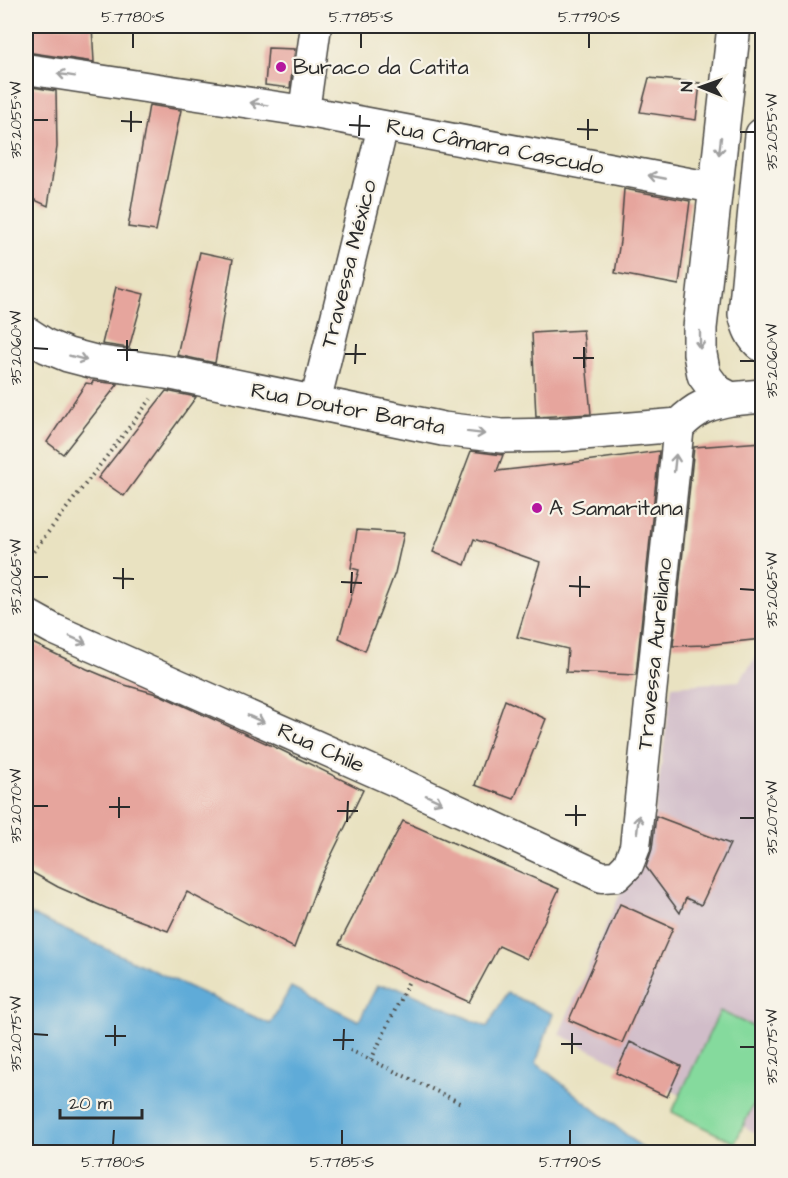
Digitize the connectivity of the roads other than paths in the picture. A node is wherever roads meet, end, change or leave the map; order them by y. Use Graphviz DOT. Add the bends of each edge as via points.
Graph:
graph roads {
  1 [pos="316,26"];
  2 [pos="734,26"];
  3 [pos="26,69"];
  4 [pos="304,111"];
  5 [pos="383,126"];
  6 [pos="762,135"];
  7 [pos="715,188"];
  8 [pos="757,270"];
  9 [pos="26,333"];
  10 [pos="762,345"];
  11 [pos="747,397"];
  12 [pos="315,403"];
  13 [pos="679,425"];
  14 [pos="26,614"];
  15 [pos="617,876"];
  1 -- 4 [label="street"];
  2 -- 7 [label="street, one-way"];
  4 -- 3 [label="street, Rua Câmara Cascudo, one-way"];
  4 -- 5 [label="street, Rua Câmara Cascudo"];
  7 -- 5 [label="street, Rua Câmara Cascudo, one-way"];
  5 -- 12 [label="street, Travessa México"];
  6 -- 8 [label="street"];
  7 -- 11 [label="street, one-way" via="700,354 705,375 716,391"];
  8 -- 10 [label="street" via="745,314 754,338"];
  9 -- 12 [label="street, Rua Doutor Barata, one-way" via="77,358"];
  11 -- 13 [label="street" via="701,407"];
  12 -- 13 [label="street, Rua Doutor Barata, one-way" via="443,429 502,436"];
  15 -- 13 [label="street, Travessa Aureliano, one-way" via="628,865 636,847"];
  14 -- 15 [label="street, Rua Chile, one-way" via="602,877"];
}
